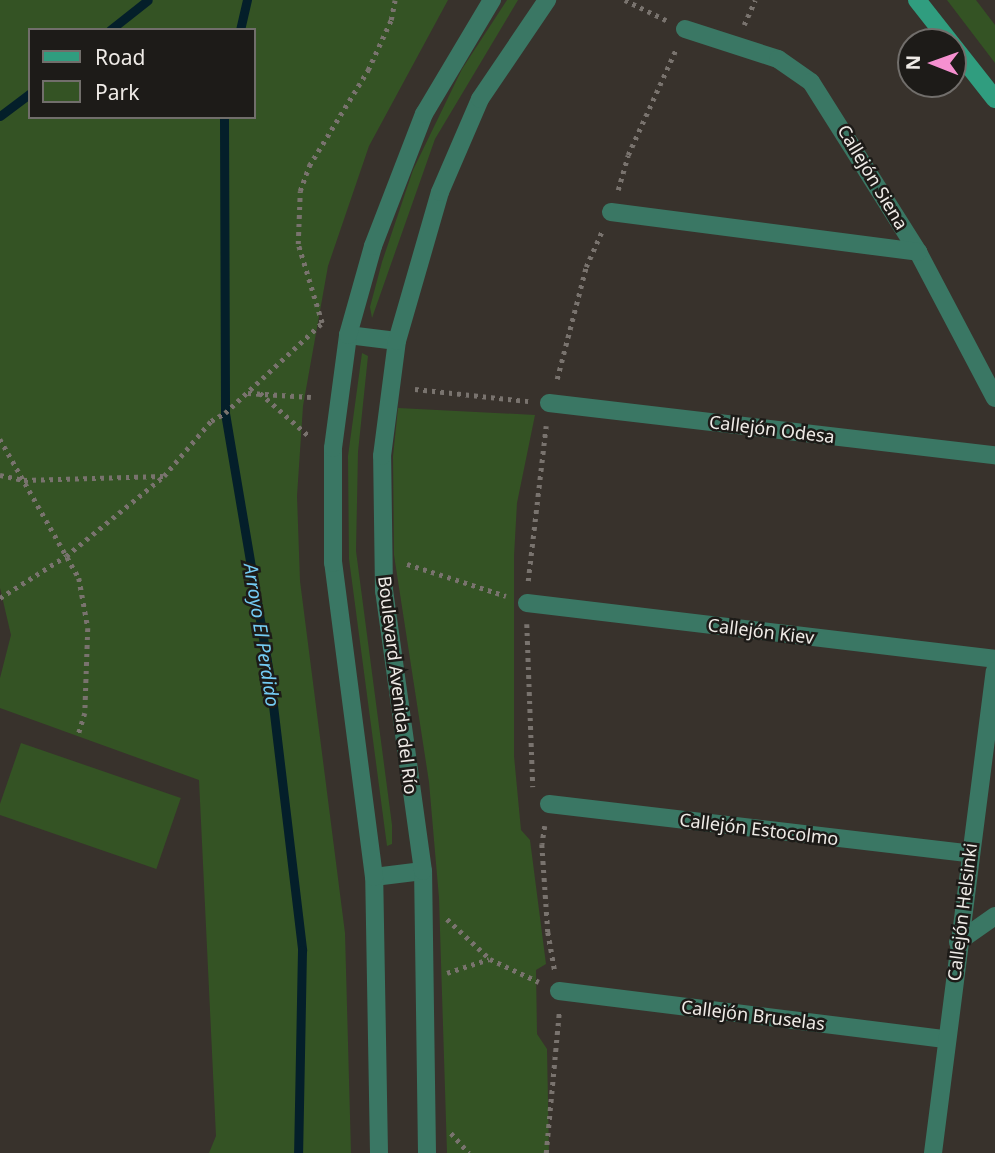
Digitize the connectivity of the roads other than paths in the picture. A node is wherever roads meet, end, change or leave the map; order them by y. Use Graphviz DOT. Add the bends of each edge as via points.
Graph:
graph roads {
  1 [pos="492,0"];
  2 [pos="547,0"];
  3 [pos="917,0"];
  4 [pos="685,29"];
  5 [pos="995,99"];
  6 [pos="611,212"];
  7 [pos="918,252"];
  8 [pos="348,335"];
  9 [pos="397,341"];
  10 [pos="995,398"];
  11 [pos="549,403"];
  12 [pos="995,455"];
  13 [pos="527,603"];
  14 [pos="995,659"];
  15 [pos="995,671"];
  16 [pos="549,804"];
  17 [pos="969,853"];
  18 [pos="423,871"];
  19 [pos="374,877"];
  20 [pos="995,916"];
  21 [pos="958,942"];
  22 [pos="559,991"];
  23 [pos="947,1039"];
  24 [pos="379,1153"];
  25 [pos="427,1153"];
  26 [pos="933,1153"];
  1 -- 8 [label="street" via="420,125 373,246"];
  2 -- 9 [label="street, Boulevard Avenida del Río" via="480,99 440,192"];
  3 -- 5 [label="street"];
  4 -- 7 [label="street, Callejón Siena" via="778,59 811,82"];
  6 -- 7 [label="street"];
  7 -- 10 [label="street, Callejón Siena"];
  8 -- 9 [label="street"];
  8 -- 19 [label="street" via="333,448 333,564"];
  9 -- 18 [label="street, Boulevard Avenida del Río" via="382,456 384,591"];
  11 -- 12 [label="street, Callejón Odesa"];
  13 -- 14 [label="street, Callejón Kiev"];
  15 -- 17 [label="street, Callejón Helsinki"];
  16 -- 17 [label="street, Callejón Estocolmo"];
  17 -- 21 [label="street, Callejón Helsinki"];
  18 -- 19 [label="street"];
  18 -- 25 [label="street, Boulevard Avenida del Río"];
  19 -- 24 [label="street"];
  20 -- 21 [label="street"];
  21 -- 23 [label="street, Callejón Helsinki"];
  22 -- 23 [label="street, Callejón Bruselas"];
  23 -- 26 [label="street, Callejón Helsinki"];
}
